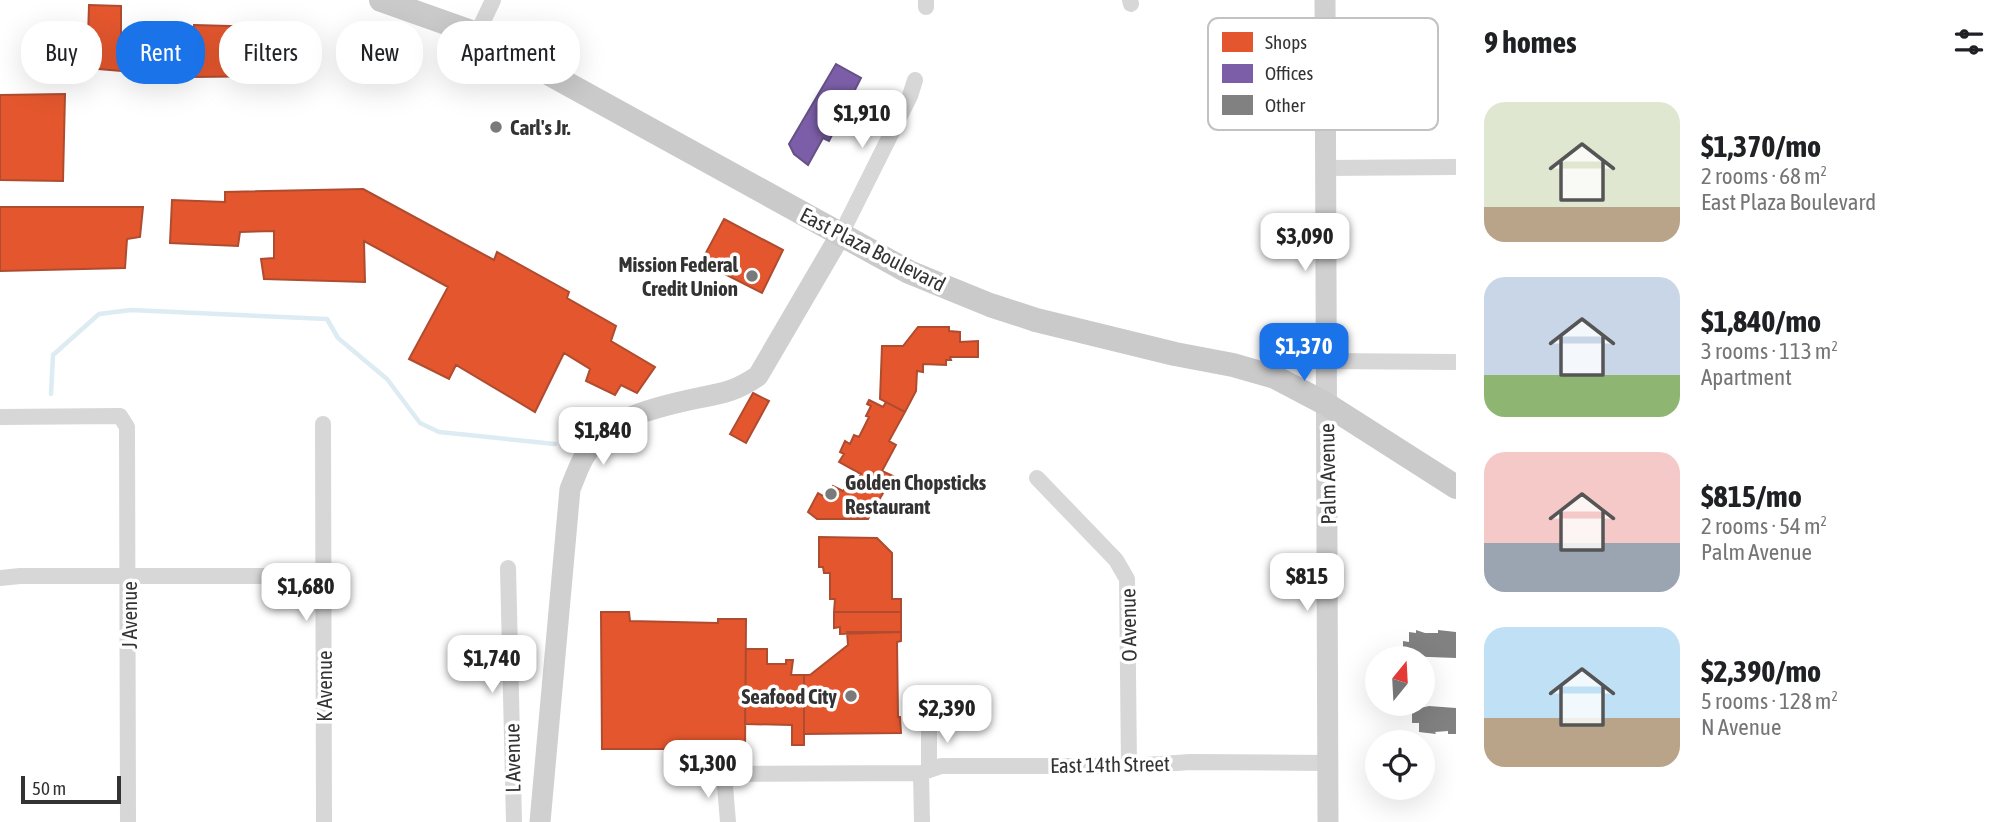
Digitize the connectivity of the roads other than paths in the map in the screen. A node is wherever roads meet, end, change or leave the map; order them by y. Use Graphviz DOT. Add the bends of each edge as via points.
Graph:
graph roads {
  1 [pos="381,0"];
  2 [pos="493,0"];
  3 [pos="1325,0"];
  4 [pos="1325,18"];
  5 [pos="440,21"];
  6 [pos="483,21"];
  7 [pos="915,80"];
  8 [pos="568,84"];
  9 [pos="1326,130"];
  10 [pos="1456,167"];
  11 [pos="1326,168"];
  12 [pos="841,234"];
  13 [pos="1325,361"];
  14 [pos="1456,362"];
  15 [pos="1326,404"];
  16 [pos="0,416"];
  17 [pos="323,424"];
  18 [pos="1037,478"];
  19 [pos="1456,487"];
  20 [pos="508,568"];
  21 [pos="129,575"];
  22 [pos="325,576"];
  23 [pos="0,578"];
  24 [pos="929,718"];
  25 [pos="1329,763"];
  26 [pos="1129,766"];
  27 [pos="925,772"];
  28 [pos="128,822"];
  29 [pos="324,822"];
  30 [pos="513,822"];
  31 [pos="540,822"];
  32 [pos="728,822"];
  33 [pos="922,822"];
  34 [pos="1328,822"];
  1 -- 5 [label="main road, East Plaza Boulevard"];
  2 -- 6 [label="street"];
  3 -- 4 [label="street, Palm Avenue"];
  7 -- 12 [label="street"];
  8 -- 12 [label="main road, East Plaza Boulevard"];
  9 -- 11 [label="street, Palm Avenue"];
  10 -- 11 [label="street"];
  11 -- 13 [label="street, Palm Avenue"];
  12 -- 15 [label="main road, East Plaza Boulevard" via="909,272 990,305 1275,377"];
  12 -- 31 [label="street" via="758,376 738,390 623,419 584,456 570,489"];
  13 -- 14 [label="street"];
  13 -- 15 [label="street, Palm Avenue"];
  15 -- 19 [label="main road, East Plaza Boulevard"];
  15 -- 25 [label="street, Palm Avenue"];
  16 -- 21 [label="street, J Avenue" via="120,416 127,427"];
  17 -- 22 [label="street, K Avenue"];
  18 -- 26 [label="street, O Avenue" via="1116,560 1127,579"];
  20 -- 30 [label="street, L Avenue"];
  21 -- 22 [label="street"];
  21 -- 23 [label="street"];
  21 -- 28 [label="street, J Avenue"];
  22 -- 29 [label="street, K Avenue"];
  24 -- 27 [label="street"];
  25 -- 26 [label="street, East 14th Street"];
  25 -- 34 [label="street, Palm Avenue"];
  26 -- 27 [label="street, East 14th Street" via="941,766"];
  27 -- 32 [label="street, East 14th Street" via="723,774"];
  27 -- 33 [label="street"];
}
